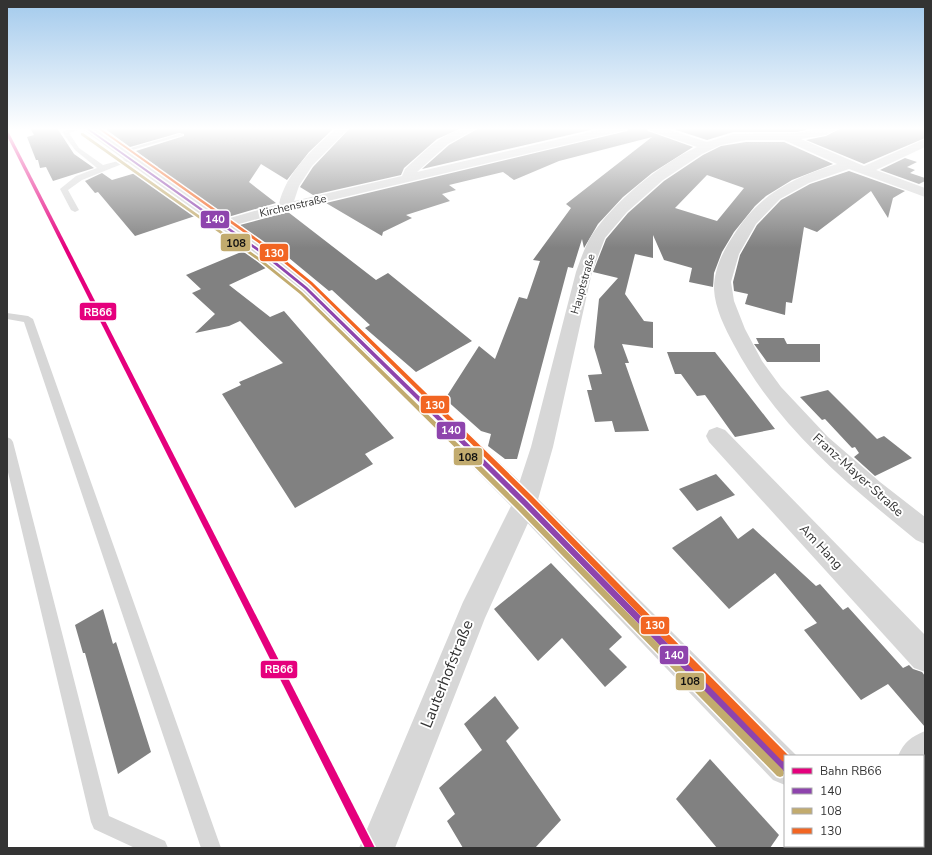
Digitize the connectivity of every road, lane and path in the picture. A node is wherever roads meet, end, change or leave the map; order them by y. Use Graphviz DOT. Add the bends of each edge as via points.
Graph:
graph roads {
  1 [pos="102,168"];
  2 [pos="142,168"];
  3 [pos="305,168"];
  4 [pos="414,168"];
  5 [pos="457,168"];
  6 [pos="671,168"];
  7 [pos="856,168"];
  8 [pos="407,180"];
  9 [pos="925,193"];
  10 [pos="286,207"];
  11 [pos="75,210"];
  12 [pos="221,225"];
  13 [pos="7,316"];
  14 [pos="717,436"];
  15 [pos="7,442"];
  16 [pos="525,503"];
  17 [pos="925,532"];
  18 [pos="925,657"];
  19 [pos="925,748"];
  20 [pos="916,755"];
  21 [pos="784,767"];
  22 [pos="158,848"];
  23 [pos="211,848"];
  24 [pos="377,848"];
  1 -- 11 [label="lane" via="79,178 64,189"];
  2 -- 12 [label="street"];
  3 -- 10 [label="street" via="288,195"];
  4 -- 8 [label="street"];
  5 -- 8 [label="street, Kirchenstraße"];
  6 -- 16 [label="street, Hauptstraße" via="607,227 592,250 584,272 540,454"];
  7 -- 9 [label="street"];
  7 -- 17 [label="street, Franz-Mayer-Straße" via="790,186 756,214 737,242 726,268 723,289 725,302 743,347 758,371 789,409 832,455"];
  8 -- 10 [label="street, Kirchenstraße"];
  10 -- 12 [label="street, Kirchenstraße"];
  12 -- 16 [label="street" via="264,254 306,288"];
  13 -- 23 [label="lane" via="28,319"];
  14 -- 18 [label="street, Am Hang"];
  15 -- 22 [label="lane" via="101,822"];
  16 -- 21 [label="street"];
  16 -- 24 [label="street, Lauterhofstraße" via="473,612"];
  19 -- 20 [label="street"];
}
